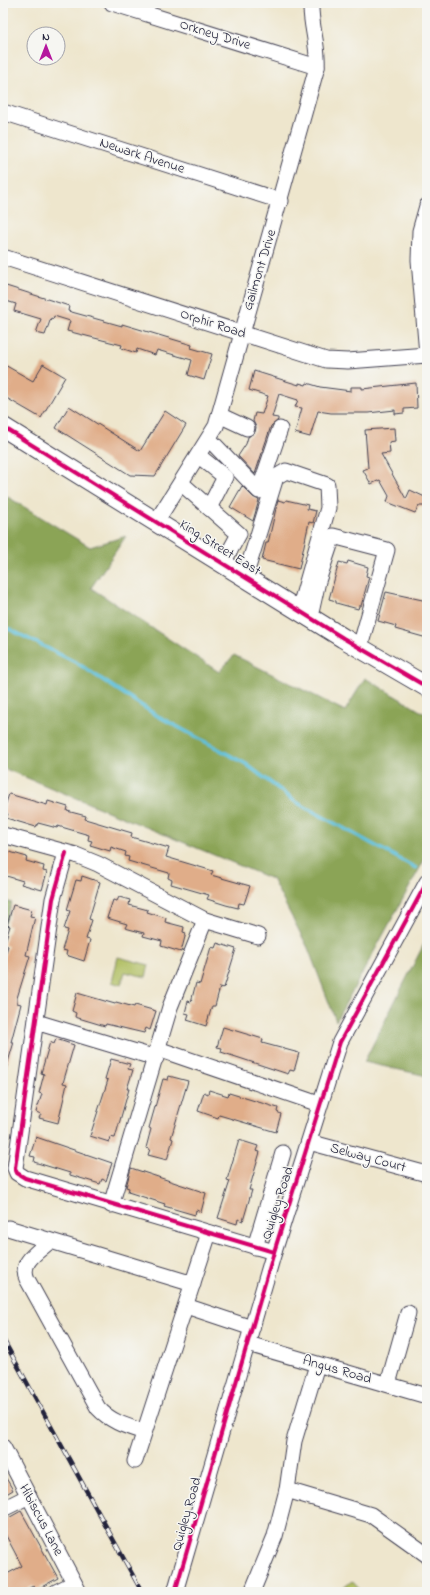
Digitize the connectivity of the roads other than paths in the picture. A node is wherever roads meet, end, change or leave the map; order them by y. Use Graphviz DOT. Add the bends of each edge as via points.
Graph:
graph roads {
  1 [pos="112,3"];
  2 [pos="311,3"];
  3 [pos="317,67"];
  4 [pos="3,112"];
  5 [pos="281,201"];
  6 [pos="427,206"];
  7 [pos="3,257"];
  8 [pos="241,333"];
  9 [pos="427,354"];
  10 [pos="219,415"];
  11 [pos="3,427"];
  12 [pos="247,428"];
  13 [pos="280,429"];
  14 [pos="209,439"];
  15 [pos="223,455"];
  16 [pos="199,456"];
  17 [pos="213,468"];
  18 [pos="181,483"];
  19 [pos="209,508"];
  20 [pos="156,522"];
  21 [pos="223,563"];
  22 [pos="245,577"];
  23 [pos="305,614"];
  24 [pos="360,646"];
  25 [pos="427,687"];
  26 [pos="3,835"];
  27 [pos="66,853"];
  28 [pos="427,882"];
  29 [pos="205,920"];
  30 [pos="258,936"];
  31 [pos="36,1022"];
  32 [pos="157,1054"];
  33 [pos="319,1104"];
  34 [pos="309,1142"];
  35 [pos="283,1153"];
  36 [pos="427,1174"];
  37 [pos="111,1205"];
  38 [pos="8,1228"];
  39 [pos="209,1233"];
  40 [pos="50,1241"];
  41 [pos="255,1247"];
  42 [pos="274,1252"];
  43 [pos="193,1284"];
  44 [pos="186,1306"];
  45 [pos="408,1313"];
  46 [pos="252,1328"];
  47 [pos="248,1344"];
  48 [pos="317,1365"];
  49 [pos="388,1384"];
  50 [pos="427,1396"];
  51 [pos="144,1432"];
  52 [pos="3,1447"];
  53 [pos="135,1461"];
  54 [pos="287,1490"];
  55 [pos="28,1496"];
  56 [pos="3,1509"];
  57 [pos="427,1555"];
  58 [pos="77,1587"];
  59 [pos="56,1592"];
  60 [pos="175,1592"];
  61 [pos="252,1592"];
  1 -- 3 [label="street, Orkney Drive"];
  2 -- 3 [label="street, Gailmont Drive" via="310,15 318,58"];
  3 -- 5 [label="street, Gailmont Drive"];
  4 -- 5 [label="street, Newark Avenue"];
  5 -- 8 [label="street, Gailmont Drive"];
  6 -- 9 [label="street" via="420,231 419,260"];
  7 -- 8 [label="street, Orphir Road"];
  8 -- 9 [label="street, Orphir Road" via="326,360 348,361"];
  8 -- 10 [label="street, Gailmont Drive"];
  10 -- 12 [label="street"];
  10 -- 14 [label="street, Gailmont Drive"];
  11 -- 20 [label="main road, King Street East"];
  13 -- 15 [label="street" via="260,491"];
  14 -- 15 [label="street"];
  14 -- 16 [label="street, Gailmont Drive"];
  15 -- 17 [label="street"];
  16 -- 17 [label="street"];
  16 -- 18 [label="street, Gailmont Drive"];
  17 -- 19 [label="street" via="225,477"];
  18 -- 19 [label="street"];
  18 -- 20 [label="street, Gailmont Drive"];
  19 -- 21 [label="street" via="239,534"];
  20 -- 21 [label="main road, King Street East"];
  21 -- 22 [label="main road, King Street East"];
  22 -- 23 [label="main road, King Street East"];
  22 -- 23 [label="street" via="276,477 286,471 327,485 328,508"];
  23 -- 24 [label="main road, King Street East"];
  23 -- 24 [label="street" via="333,536 386,550"];
  24 -- 25 [label="main road, King Street East"];
  26 -- 27 [label="street"];
  27 -- 29 [label="street" via="98,864"];
  27 -- 31 [label="street" via="53,899"];
  28 -- 33 [label="street, Quigley Road" via="340,1042"];
  29 -- 30 [label="street"];
  29 -- 32 [label="street" via="170,1007"];
  31 -- 32 [label="street"];
  31 -- 37 [label="street" via="15,1168 17,1173 25,1178"];
  32 -- 33 [label="street"];
  32 -- 37 [label="street"];
  33 -- 34 [label="street, Quigley Road"];
  34 -- 36 [label="street, Selway Court"];
  34 -- 42 [label="street, Quigley Road"];
  35 -- 41 [label="street"];
  37 -- 39 [label="street"];
  38 -- 40 [label="street"];
  39 -- 41 [label="street"];
  39 -- 43 [label="street"];
  40 -- 43 [label="street"];
  40 -- 51 [label="street" via="26,1262 26,1276 98,1408 106,1417 117,1423"];
  41 -- 42 [label="street"];
  42 -- 46 [label="street, Quigley Road"];
  43 -- 44 [label="street"];
  44 -- 46 [label="street"];
  44 -- 51 [label="street"];
  45 -- 49 [label="street"];
  46 -- 47 [label="street, Quigley Road"];
  47 -- 48 [label="street, Angus Road"];
  47 -- 60 [label="street, Quigley Road"];
  48 -- 49 [label="street, Angus Road"];
  48 -- 54 [label="street" via="294,1441"];
  49 -- 50 [label="street, Angus Road"];
  51 -- 53 [label="street"];
  52 -- 55 [label="street, Hibiscus Lane"];
  54 -- 57 [label="street" via="371,1515"];
  54 -- 61 [label="street" via="275,1536"];
  55 -- 56 [label="street"];
  55 -- 58 [label="street, Hibiscus Lane"];
  58 -- 59 [label="street"];
}
